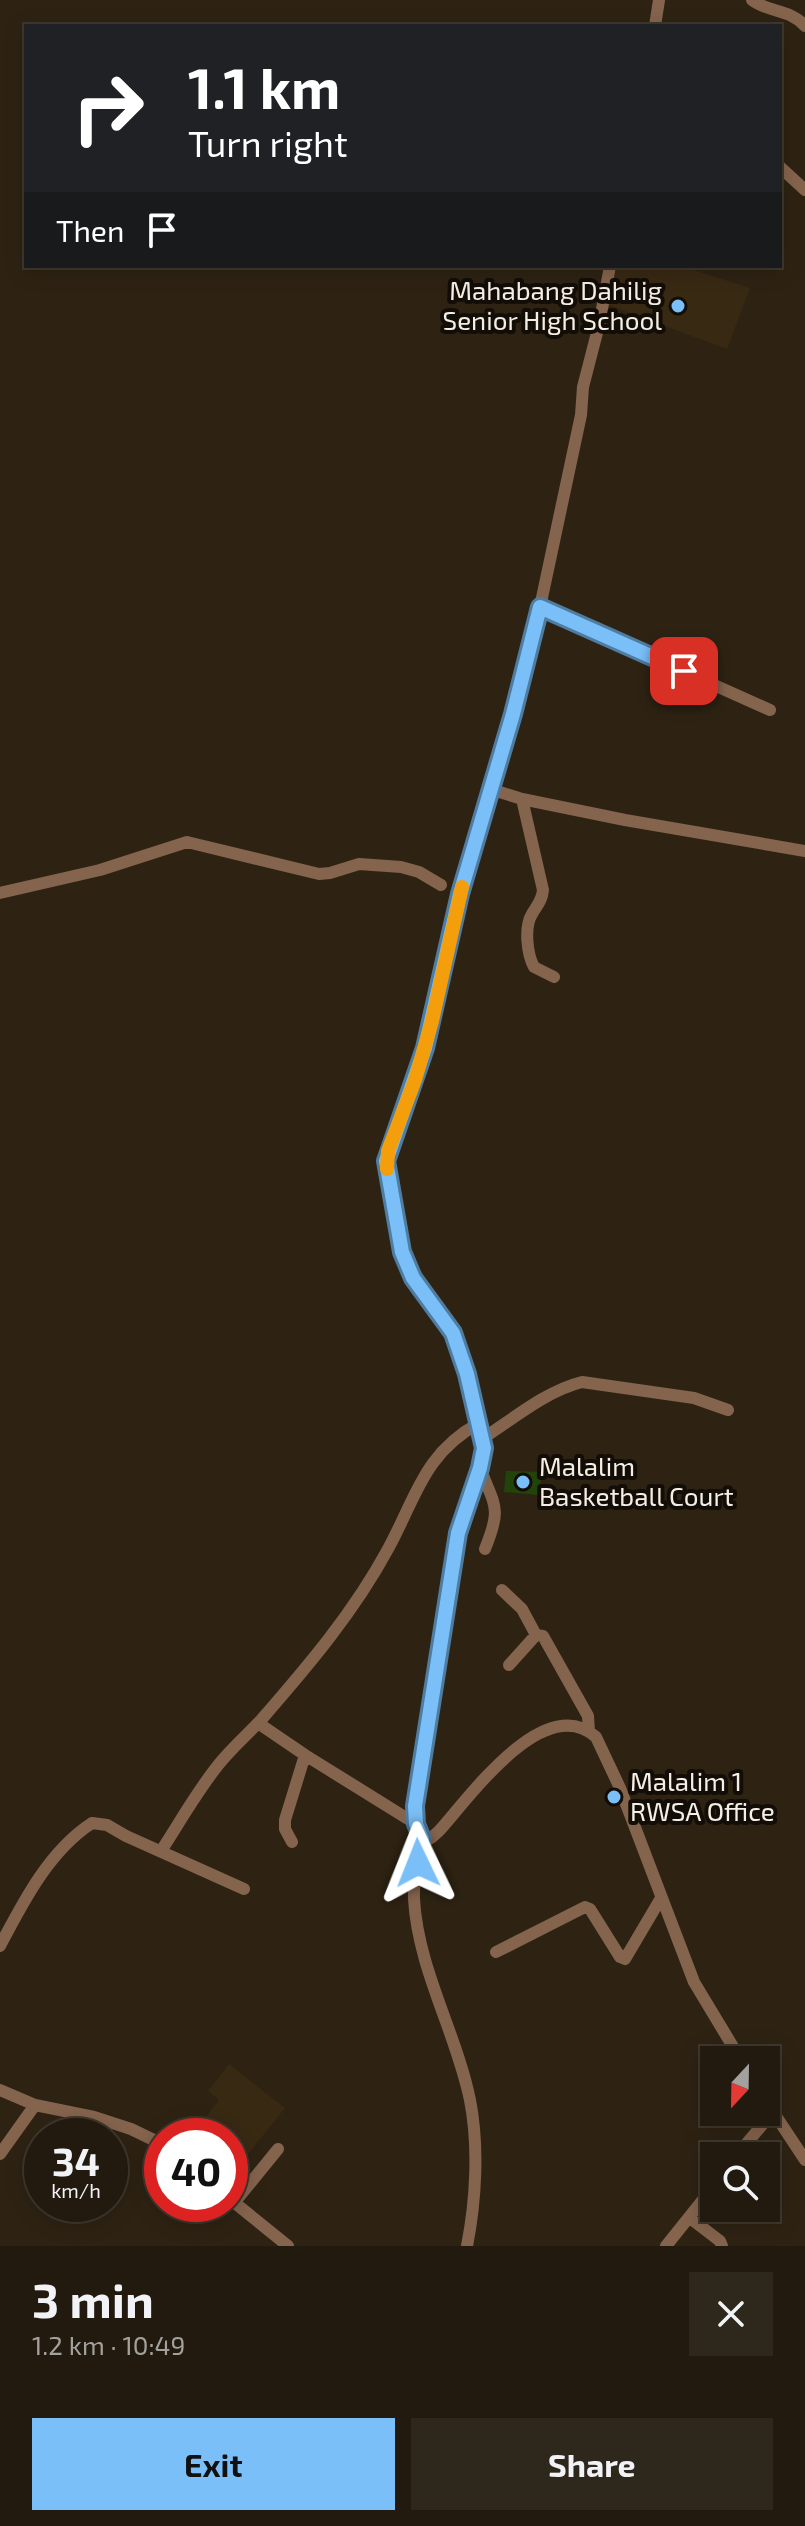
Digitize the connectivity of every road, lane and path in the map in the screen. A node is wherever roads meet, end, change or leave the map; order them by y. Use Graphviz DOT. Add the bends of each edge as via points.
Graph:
graph roads {
  1 [pos="659,0"];
  2 [pos="752,0"];
  3 [pos="655,24"];
  4 [pos="805,26"];
  5 [pos="782,169"];
  6 [pos="805,190"];
  7 [pos="610,268"];
  8 [pos="540,607"];
  9 [pos="770,710"];
  10 [pos="490,789"];
  11 [pos="522,799"];
  12 [pos="805,851"];
  13 [pos="450,890"];
  14 [pos="0,893"];
  15 [pos="554,977"];
  16 [pos="728,1410"];
  17 [pos="479,1423"];
  18 [pos="482,1439"];
  19 [pos="480,1468"];
  20 [pos="485,1549"];
  21 [pos="502,1590"];
  22 [pos="536,1635"];
  23 [pos="509,1665"];
  24 [pos="258,1723"];
  25 [pos="589,1732"];
  26 [pos="305,1755"];
  27 [pos="416,1824"];
  28 [pos="422,1839"];
  29 [pos="292,1842"];
  30 [pos="161,1851"];
  31 [pos="244,1889"];
  32 [pos="661,1898"];
  33 [pos="0,1946"];
  34 [pos="496,1952"];
  35 [pos="733,2046"];
  36 [pos="0,2090"];
  37 [pos="35,2105"];
  38 [pos="780,2123"];
  39 [pos="144,2134"];
  40 [pos="278,2149"];
  41 [pos="0,2154"];
  42 [pos="805,2160"];
  43 [pos="248,2183"];
  44 [pos="700,2205"];
  45 [pos="248,2214"];
  46 [pos="690,2218"];
  47 [pos="288,2246"];
  48 [pos="467,2246"];
  49 [pos="666,2246"];
  50 [pos="722,2246"];
  1 -- 3 [label="street"];
  2 -- 4 [label="street" via="794,15"];
  5 -- 6 [label="street"];
  7 -- 8 [label="street"];
  8 -- 9 [label="street"];
  8 -- 10 [label="street"];
  10 -- 11 [label="street"];
  10 -- 13 [label="street"];
  11 -- 12 [label="street"];
  11 -- 15 [label="street" via="543,890 529,920 531,961"];
  13 -- 14 [label="street" via="408,868 359,864 319,874 187,842 100,870"];
  13 -- 17 [label="street" via="425,1048 386,1161 402,1252 413,1278 453,1333"];
  16 -- 18 [label="street" via="694,1398 582,1382"];
  17 -- 18 [label="street"];
  17 -- 24 [label="street" via="428,1469 353,1608"];
  18 -- 19 [label="street"];
  19 -- 20 [label="street" via="497,1514"];
  19 -- 27 [label="street" via="461,1519 453,1561"];
  21 -- 22 [label="street" via="522,1609"];
  22 -- 23 [label="street"];
  22 -- 25 [label="street" via="547,1639 588,1716"];
  24 -- 26 [label="street"];
  24 -- 30 [label="street" via="217,1766"];
  25 -- 28 [label="street" via="566,1727 534,1735 512,1751 439,1831"];
  25 -- 32 [label="street" via="620,1788"];
  26 -- 27 [label="street"];
  26 -- 29 [label="street" via="285,1820"];
  27 -- 28 [label="street"];
  28 -- 48 [label="street" via="414,1887 419,1935 460,2062 473,2123"];
  30 -- 31 [label="street"];
  30 -- 33 [label="street" via="107,1825 89,1824 42,1875"];
  32 -- 34 [label="street" via="625,1959 585,1907"];
  32 -- 35 [label="street" via="694,1982"];
  36 -- 37 [label="street"];
  37 -- 39 [label="street"];
  37 -- 41 [label="street"];
  38 -- 42 [label="street"];
  40 -- 43 [label="street"];
  44 -- 46 [label="street"];
  45 -- 47 [label="street"];
  46 -- 49 [label="street"];
  46 -- 50 [label="street"];
}
